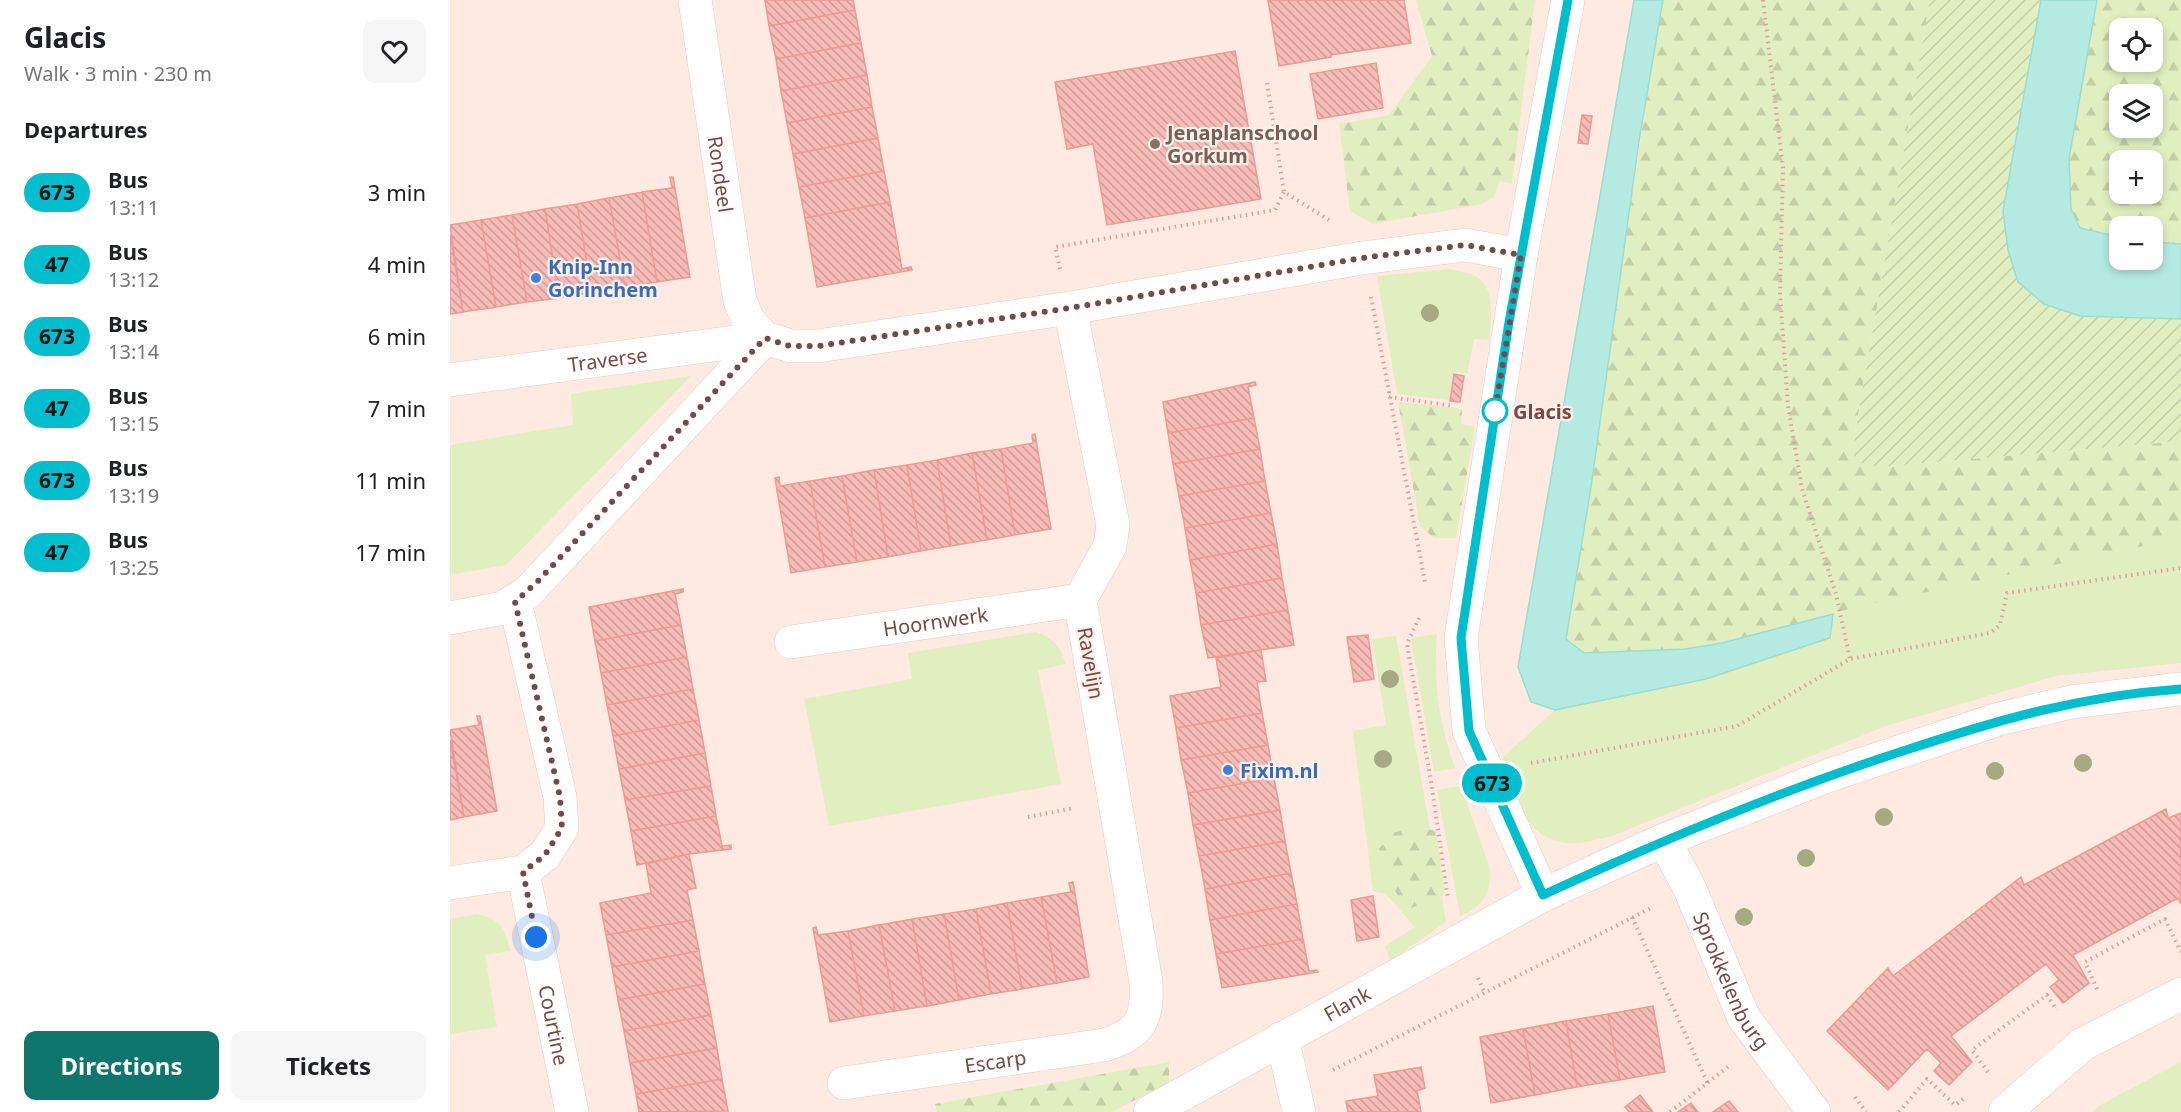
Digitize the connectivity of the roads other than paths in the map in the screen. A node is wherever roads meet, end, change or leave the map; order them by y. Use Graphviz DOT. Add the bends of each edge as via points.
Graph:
graph roads {
  1 [pos="695,0"];
  2 [pos="1568,0"];
  3 [pos="1521,255"];
  4 [pos="1070,308"];
  5 [pos="765,338"];
  6 [pos="450,381"];
  7 [pos="1080,600"];
  8 [pos="515,602"];
  9 [pos="450,618"];
  10 [pos="791,642"];
  11 [pos="2181,689"];
  12 [pos="1664,840"];
  13 [pos="523,872"];
  14 [pos="450,883"];
  15 [pos="1543,895"];
  16 [pos="2181,994"];
  17 [pos="1140,1024"];
  18 [pos="1282,1038"];
  19 [pos="844,1083"];
  20 [pos="572,1112"];
  21 [pos="1150,1112"];
  22 [pos="1299,1112"];
  23 [pos="1814,1112"];
  24 [pos="2005,1112"];
  1 -- 5 [label="street, Rondeel" via="740,301 748,320"];
  2 -- 3 [label="street"];
  3 -- 4 [label="street, Traverse" via="1465,245 1362,258"];
  3 -- 15 [label="street" via="1461,638 1469,731"];
  4 -- 5 [label="street, Traverse" via="804,348"];
  4 -- 7 [label="street, Ravelijn" via="1113,525 1106,555"];
  5 -- 6 [label="street, Traverse"];
  5 -- 8 [label="street"];
  7 -- 10 [label="street, Hoornwerk"];
  7 -- 17 [label="street, Ravelijn" via="1146,982 1147,1003"];
  8 -- 9 [label="street" via="490,612"];
  8 -- 13 [label="street" via="560,797 562,828 545,855"];
  11 -- 12 [label="street" via="2071,702 1999,719 1827,776"];
  12 -- 15 [label="street"];
  12 -- 23 [label="street, Sprokkelenburg" via="1690,889 1744,1018"];
  13 -- 14 [label="street"];
  13 -- 20 [label="street, Courtine"];
  15 -- 18 [label="street, Flank"];
  16 -- 24 [label="street" via="2083,1044"];
  17 -- 19 [label="street, Escarp" via="1122,1039 1104,1045"];
  18 -- 21 [label="street, Flank"];
  18 -- 22 [label="street"];
}
